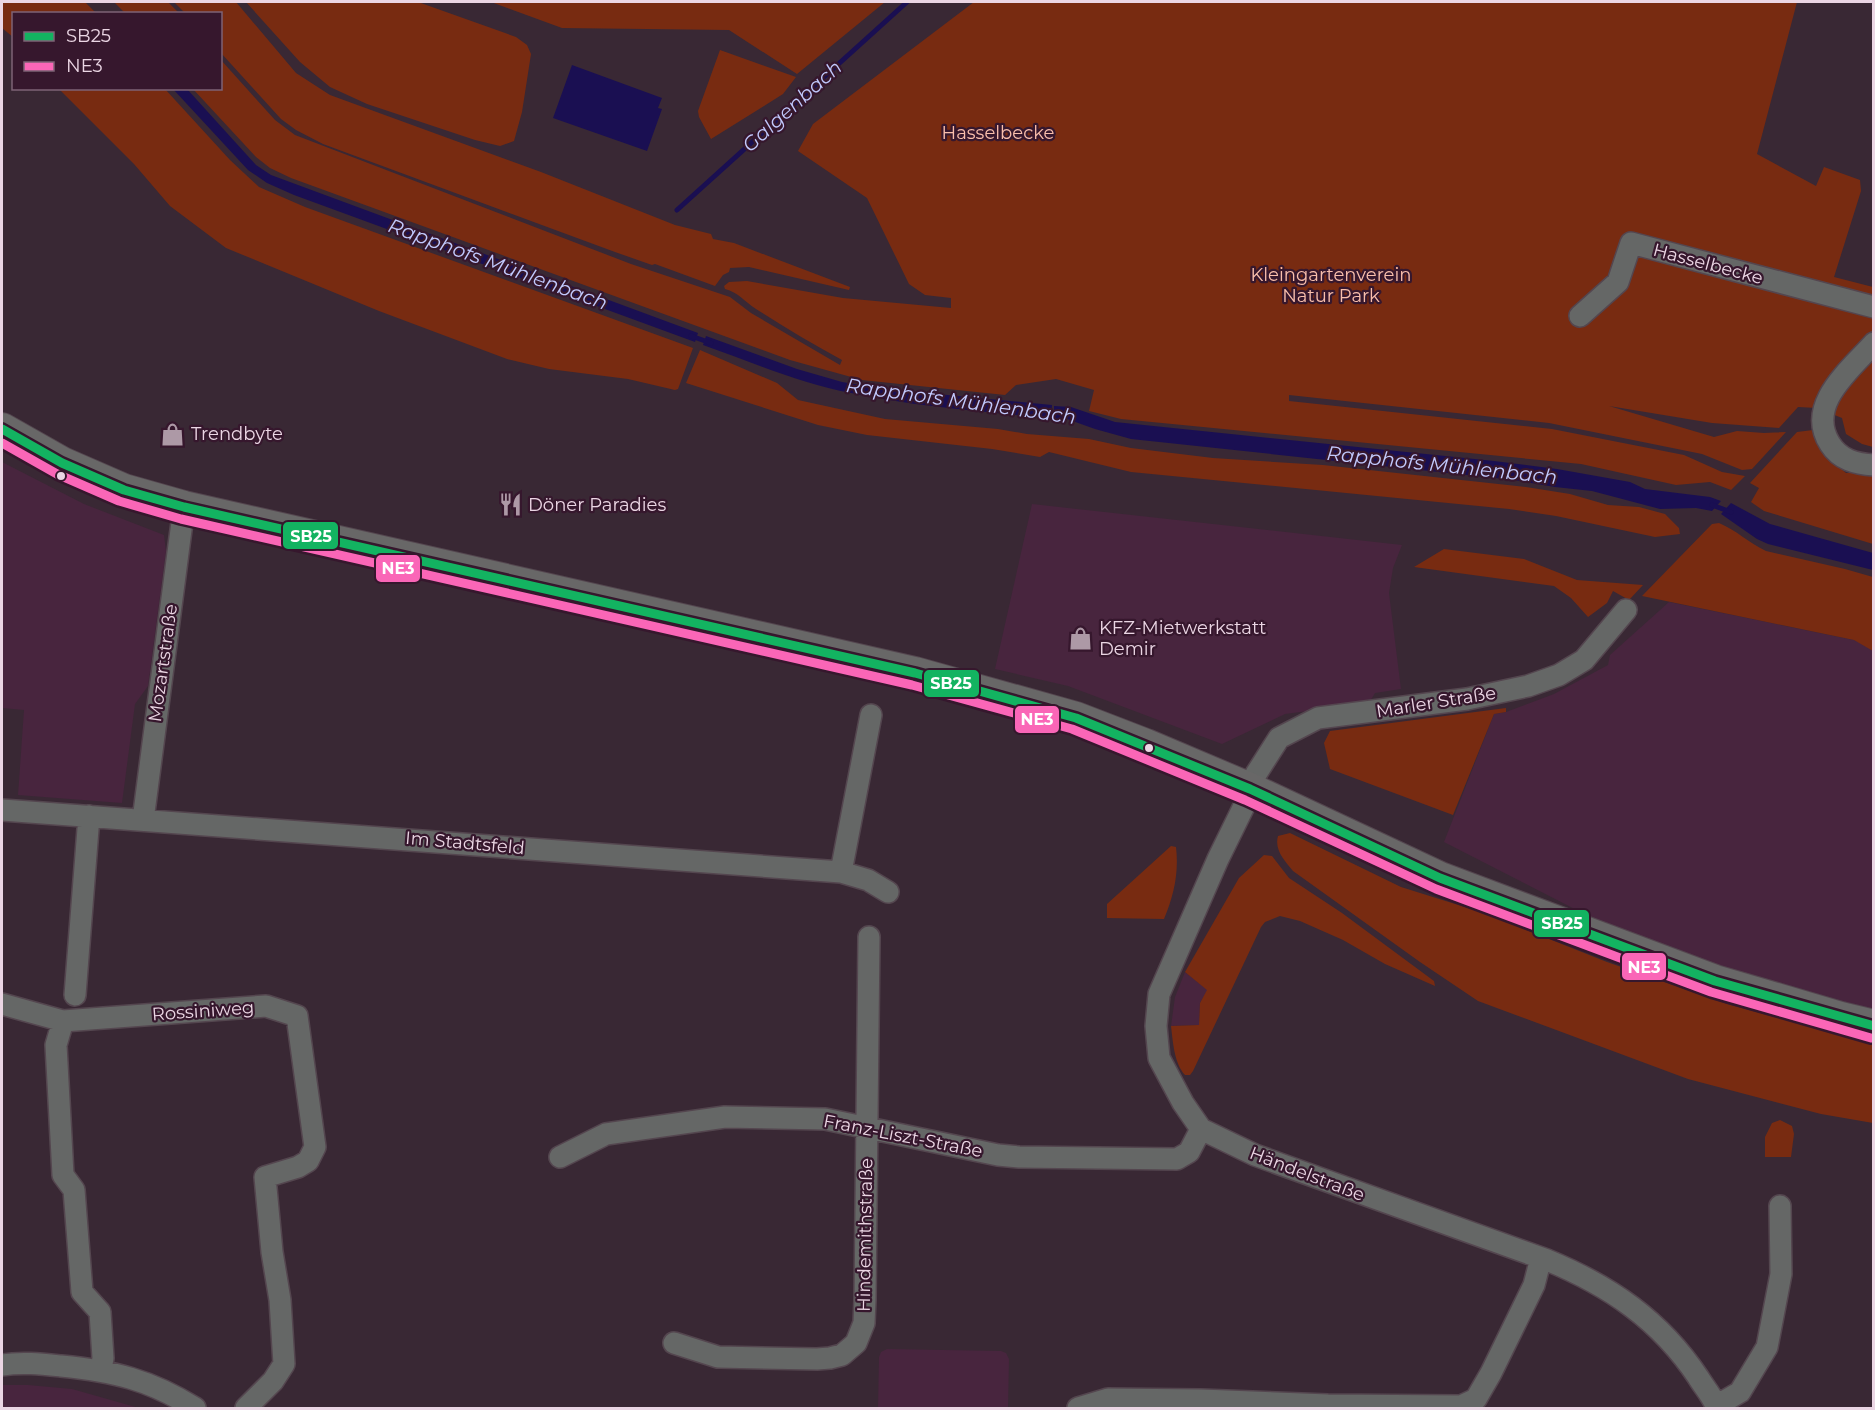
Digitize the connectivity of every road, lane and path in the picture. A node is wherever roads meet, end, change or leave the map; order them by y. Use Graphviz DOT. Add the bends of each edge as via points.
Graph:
graph roads {
  1 [pos="1874,307"];
  2 [pos="1580,316"];
  3 [pos="1874,343"];
  4 [pos="2,429"];
  5 [pos="1874,465"];
  6 [pos="184,507"];
  7 [pos="1626,610"];
  8 [pos="871,715"];
  9 [pos="1250,789"];
  10 [pos="2,810"];
  11 [pos="89,816"];
  12 [pos="142,820"];
  13 [pos="841,872"];
  14 [pos="888,892"];
  15 [pos="869,937"];
  16 [pos="75,995"];
  17 [pos="2,1004"];
  18 [pos="63,1021"];
  19 [pos="1874,1026"];
  20 [pos="867,1128"];
  21 [pos="1202,1129"];
  22 [pos="560,1157"];
  23 [pos="1780,1206"];
  24 [pos="1541,1258"];
  25 [pos="674,1342"];
  26 [pos="2,1365"];
  27 [pos="101,1370"];
  28 [pos="1717,1407"];
  29 [pos="195,1408"];
  30 [pos="246,1408"];
  31 [pos="1078,1408"];
  1 -- 2 [label="street, Hasselbecke" via="1631,243 1618,282"];
  3 -- 5 [label="street" via="1827,399 1822,425 1833,450 1857,464"];
  4 -- 6 [label="main road" via="62,463 124,490"];
  6 -- 9 [label="main road" via="942,680 1076,718"];
  6 -- 12 [label="street, Mozartstraße"];
  7 -- 9 [label="street, Marler Straße" via="1584,660 1559,675 1528,686 1467,699 1318,718 1280,738"];
  8 -- 13 [label="street"];
  9 -- 19 [label="main road" via="1440,878 1575,930 1715,981"];
  9 -- 21 [label="street, Händelstraße" via="1159,994 1159,1058"];
  10 -- 11 [label="street, Im Stadtsfeld"];
  11 -- 12 [label="street, Im Stadtsfeld"];
  11 -- 16 [label="street"];
  12 -- 13 [label="street, Im Stadtsfeld"];
  13 -- 14 [label="street, Im Stadtsfeld" via="868,879"];
  15 -- 20 [label="street, Hindemithstraße"];
  17 -- 18 [label="street"];
  18 -- 27 [label="street" via="56,1046 63,1175 74,1190 82,1292 100,1312"];
  18 -- 30 [label="street, Rossiniweg" via="266,1006 297,1016 315,1147 308,1161 298,1167 265,1177 284,1364"];
  20 -- 21 [label="street, Franz-Liszt-Straße" via="998,1155 1177,1159 1189,1152"];
  20 -- 22 [label="street, Franz-Liszt-Straße" via="825,1119 725,1117 606,1134"];
  20 -- 25 [label="street, Hindemithstraße" via="864,1323 856,1342 842,1355 817,1359 718,1357"];
  21 -- 24 [label="street, Händelstraße" via="1255,1155"];
  23 -- 28 [label="street" via="1781,1274 1767,1347 1740,1392"];
  24 -- 28 [label="street, Händelstraße" via="1585,1276 1619,1296 1655,1326 1684,1356"];
  24 -- 31 [label="street" via="1534,1285 1491,1373 1476,1399 1468,1404 1108,1399"];
  26 -- 27 [label="street" via="22,1362"];
  27 -- 29 [label="street" via="142,1381"];
}
